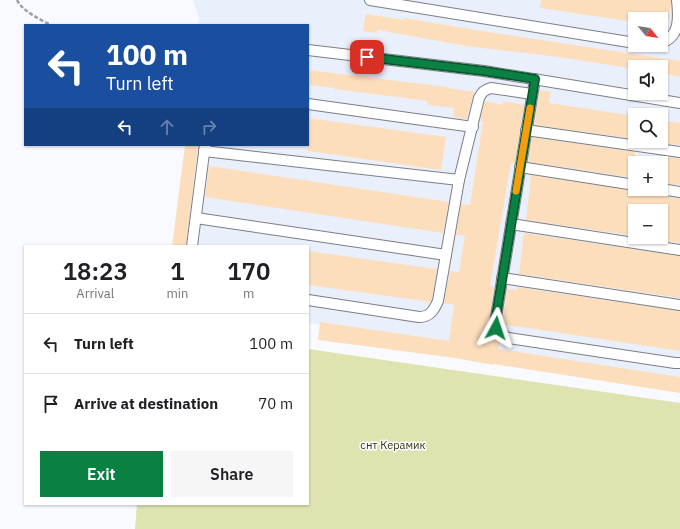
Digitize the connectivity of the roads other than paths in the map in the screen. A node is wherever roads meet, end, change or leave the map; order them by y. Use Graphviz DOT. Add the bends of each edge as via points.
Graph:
graph roads {
  1 [pos="370,0"];
  2 [pos="677,0"];
  3 [pos="668,41"];
  4 [pos="628,42"];
  5 [pos="309,50"];
  6 [pos="535,79"];
  7 [pos="532,94"];
  8 [pos="680,103"];
  9 [pos="309,104"];
  10 [pos="473,127"];
  11 [pos="526,130"];
  12 [pos="204,148"];
  13 [pos="680,152"];
  14 [pos="520,167"];
  15 [pos="459,180"];
  16 [pos="628,184"];
  17 [pos="668,190"];
  18 [pos="680,192"];
  19 [pos="196,218"];
  20 [pos="511,224"];
  21 [pos="192,245"];
  22 [pos="680,250"];
  23 [pos="446,255"];
  24 [pos="502,278"];
  25 [pos="309,300"];
  26 [pos="680,305"];
  27 [pos="680,363"];
  1 -- 4 [label="lane"];
  2 -- 3 [label="lane" via="680,21 677,32"];
  5 -- 6 [label="lane"];
  6 -- 7 [label="lane"];
  6 -- 8 [label="lane"];
  7 -- 10 [label="lane" via="496,88 485,89 480,98"];
  7 -- 11 [label="lane"];
  9 -- 10 [label="lane"];
  10 -- 15 [label="lane"];
  11 -- 13 [label="lane"];
  11 -- 14 [label="lane"];
  12 -- 15 [label="lane"];
  12 -- 19 [label="lane"];
  14 -- 16 [label="lane"];
  14 -- 20 [label="lane"];
  15 -- 23 [label="lane"];
  17 -- 18 [label="lane"];
  19 -- 21 [label="lane"];
  19 -- 23 [label="lane"];
  20 -- 22 [label="lane"];
  20 -- 24 [label="lane"];
  23 -- 25 [label="lane" via="438,301 432,312 423,317"];
  24 -- 26 [label="lane"];
  24 -- 27 [label="lane" via="495,323 498,332 508,338"];
}
